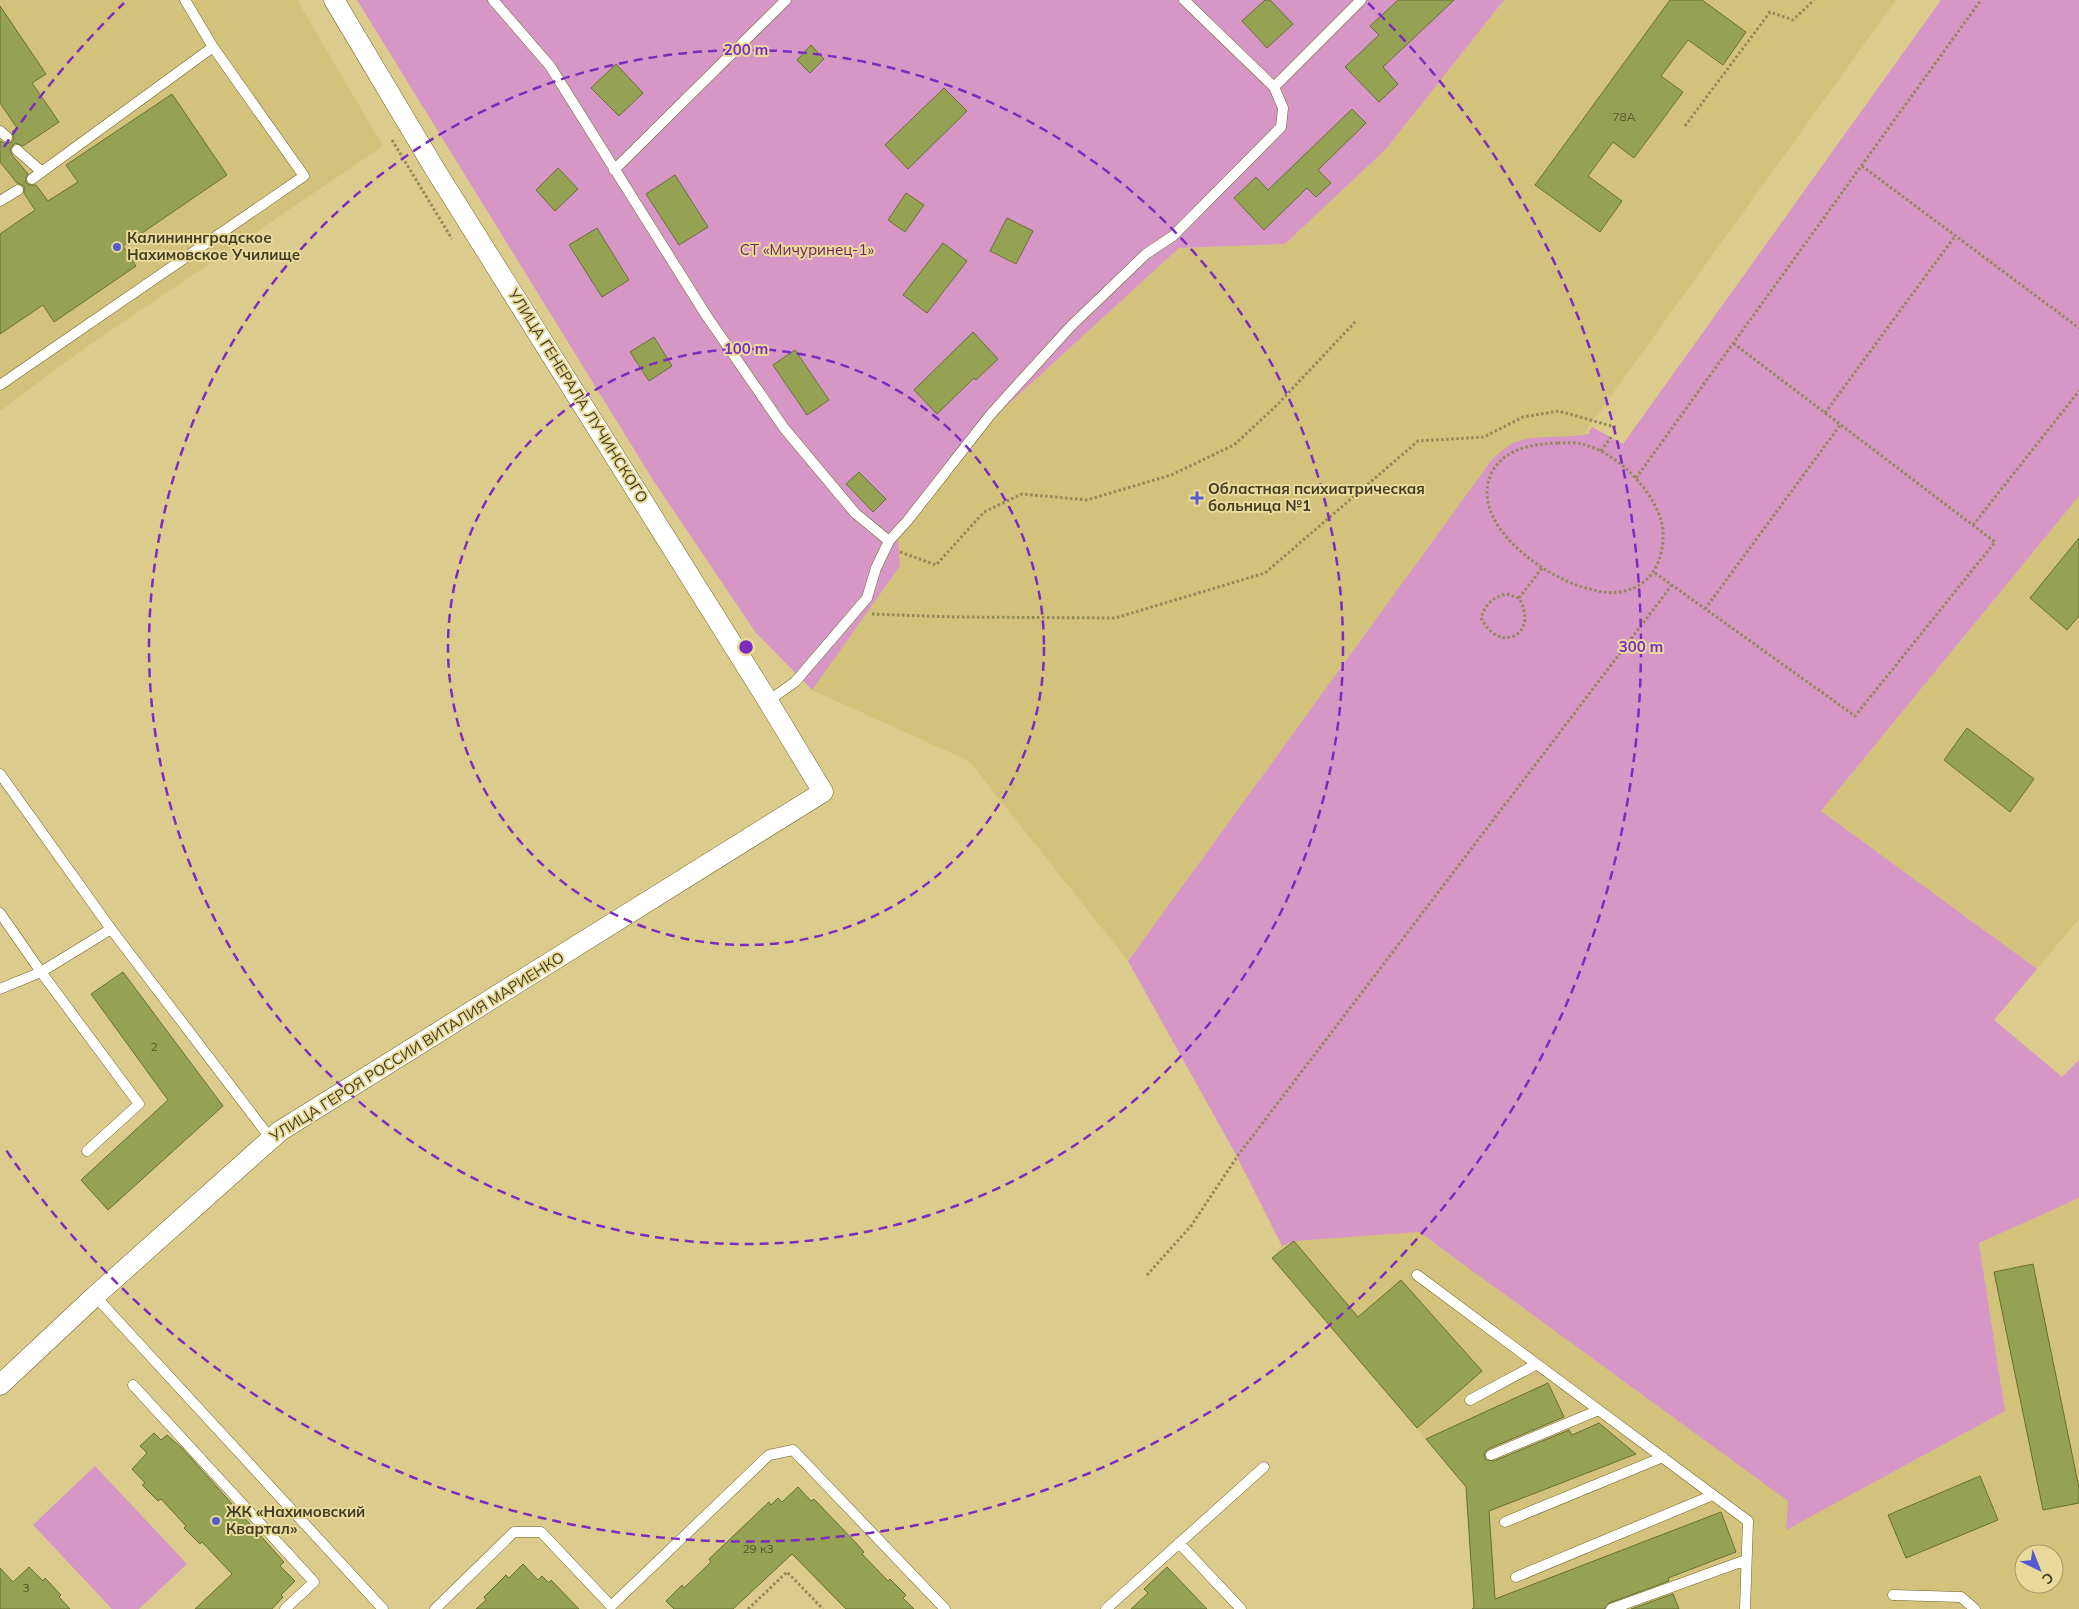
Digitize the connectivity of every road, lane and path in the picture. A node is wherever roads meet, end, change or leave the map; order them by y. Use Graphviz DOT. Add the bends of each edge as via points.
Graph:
graph roads {
  1 [pos="185,0"];
  2 [pos="334,0"];
  3 [pos="493,0"];
  4 [pos="786,0"];
  5 [pos="1184,0"];
  6 [pos="1361,0"];
  7 [pos="1814,0"];
  8 [pos="1981,0"];
  9 [pos="213,47"];
  10 [pos="1274,87"];
  11 [pos="1685,126"];
  12 [pos="390,137"];
  13 [pos="17,150"];
  14 [pos="1862,166"];
  15 [pos="614,170"];
  16 [pos="42,172"];
  17 [pos="32,179"];
  18 [pos="18,190"];
  19 [pos="0,201"];
  20 [pos="1955,236"];
  21 [pos="457,246"];
  22 [pos="1355,322"];
  23 [pos="2079,328"];
  24 [pos="1733,343"];
  25 [pos="0,384"];
  26 [pos="2079,391"];
  27 [pos="1825,413"];
  28 [pos="1840,424"];
  29 [pos="1618,428"];
  30 [pos="1611,437"];
  31 [pos="1600,451"];
  32 [pos="1636,478"];
  33 [pos="1974,525"];
  34 [pos="889,541"];
  35 [pos="1542,568"];
  36 [pos="1655,573"];
  37 [pos="1672,585"];
  38 [pos="1519,598"];
  39 [pos="1705,609"];
  40 [pos="854,613"];
  41 [pos="768,701"];
  42 [pos="0,774"];
  43 [pos="823,792"];
  44 [pos="0,913"];
  45 [pos="111,929"];
  46 [pos="41,972"];
  47 [pos="0,989"];
  48 [pos="271,1139"];
  49 [pos="88,1151"];
  50 [pos="1147,1274"];
  51 [pos="1417,1275"];
  52 [pos="95,1296"];
  53 [pos="1537,1364"];
  54 [pos="0,1385"];
  55 [pos="133,1385"];
  56 [pos="1470,1400"];
  57 [pos="1599,1410"];
  58 [pos="1491,1455"];
  59 [pos="1663,1457"];
  60 [pos="1264,1468"];
  61 [pos="1714,1495"];
  62 [pos="1505,1522"];
  63 [pos="1179,1543"];
  64 [pos="1746,1560"];
  65 [pos="1516,1577"];
  66 [pos="1893,1595"];
  67 [pos="285,1609"];
  68 [pos="383,1609"];
  69 [pos="436,1609"];
  70 [pos="748,1609"];
  71 [pos="822,1609"];
  72 [pos="945,1609"];
  73 [pos="1106,1609"];
  74 [pos="1241,1609"];
  75 [pos="1611,1609"];
  76 [pos="1745,1609"];
  77 [pos="1975,1609"];
  1 -- 9 [label="lane"];
  2 -- 41 [label="street, УЛИЦА ГЕНЕРАЛА ЛУЧИНСКОГО" via="436,171"];
  3 -- 15 [label="lane" via="550,66"];
  4 -- 15 [label="lane"];
  5 -- 10 [label="lane"];
  6 -- 10 [label="lane"];
  7 -- 11 [label="path" via="1793,20 1770,12"];
  8 -- 14 [label="path"];
  9 -- 16 [label="lane"];
  9 -- 25 [label="lane" via="304,176"];
  10 -- 34 [label="lane" via="1283,108 1281,127 1173,236 1146,254 1071,326 991,414"];
  12 -- 21 [label="path"];
  13 -- 16 [label="lane"];
  14 -- 20 [label="path"];
  14 -- 24 [label="path"];
  15 -- 34 [label="lane" via="706,315 784,428 855,513"];
  16 -- 17 [label="lane"];
  18 -- 19 [label="lane"];
  20 -- 23 [label="path"];
  20 -- 27 [label="path"];
  22 -- 34 [label="path" via="1277,405 1234,445 1186,468 1087,500 1022,494 984,512 936,565 900,552"];
  24 -- 27 [label="path"];
  24 -- 32 [label="path"];
  26 -- 33 [label="path"];
  27 -- 28 [label="path"];
  28 -- 33 [label="path"];
  28 -- 39 [label="path"];
  29 -- 40 [label="path" via="1559,411 1523,417 1484,437 1418,441 1265,573 1115,618"];
  30 -- 31 [label="path"];
  31 -- 32 [label="path"];
  31 -- 35 [label="path" via="1580,443 1535,444 1514,451 1495,466 1487,484 1487,503 1507,537"];
  32 -- 36 [label="path" via="1661,520 1663,547"];
  33 -- 39 [label="path" via="1995,542 1856,716"];
  34 -- 40 [label="lane" via="867,598"];
  35 -- 36 [label="path" via="1577,586 1619,593 1638,586"];
  35 -- 38 [label="path"];
  36 -- 37 [label="path"];
  37 -- 39 [label="path"];
  37 -- 50 [label="path" via="1239,1154 1191,1226"];
  38 -- 38 [label="path" via="1526,622 1520,632 1509,637 1497,637 1487,630 1482,618 1484,607 1496,596 1508,594"];
  40 -- 41 [label="lane" via="795,682"];
  41 -- 43 [label="street, УЛИЦА ГЕНЕРАЛА ЛУЧИНСКОГО"];
  42 -- 45 [label="lane"];
  43 -- 48 [label="street, УЛИЦА ГЕРОЯ РОССИИ ВИТАЛИЯ МАРИЕНКО"];
  44 -- 46 [label="lane"];
  45 -- 46 [label="lane"];
  45 -- 48 [label="lane"];
  46 -- 47 [label="lane"];
  46 -- 49 [label="lane" via="139,1104"];
  48 -- 52 [label="street, УЛИЦА ГЕРОЯ РОССИИ ВИТАЛИЯ МАРИЕНКО"];
  51 -- 53 [label="lane"];
  52 -- 54 [label="street, УЛИЦА ГЕРОЯ РОССИИ ВИТАЛИЯ МАРИЕНКО"];
  52 -- 68 [label="lane"];
  53 -- 56 [label="lane"];
  53 -- 57 [label="lane"];
  55 -- 67 [label="lane" via="314,1582"];
  57 -- 58 [label="lane"];
  57 -- 59 [label="lane"];
  59 -- 61 [label="lane"];
  59 -- 62 [label="lane"];
  60 -- 63 [label="lane"];
  61 -- 64 [label="lane" via="1748,1520"];
  61 -- 65 [label="lane"];
  63 -- 73 [label="lane"];
  63 -- 74 [label="lane"];
  64 -- 75 [label="lane"];
  64 -- 76 [label="lane"];
  66 -- 77 [label="lane" via="1961,1597"];
  69 -- 72 [label="lane" via="514,1532 541,1532 611,1606 769,1455 793,1450"];
  70 -- 71 [label="path" via="787,1572"];
}
